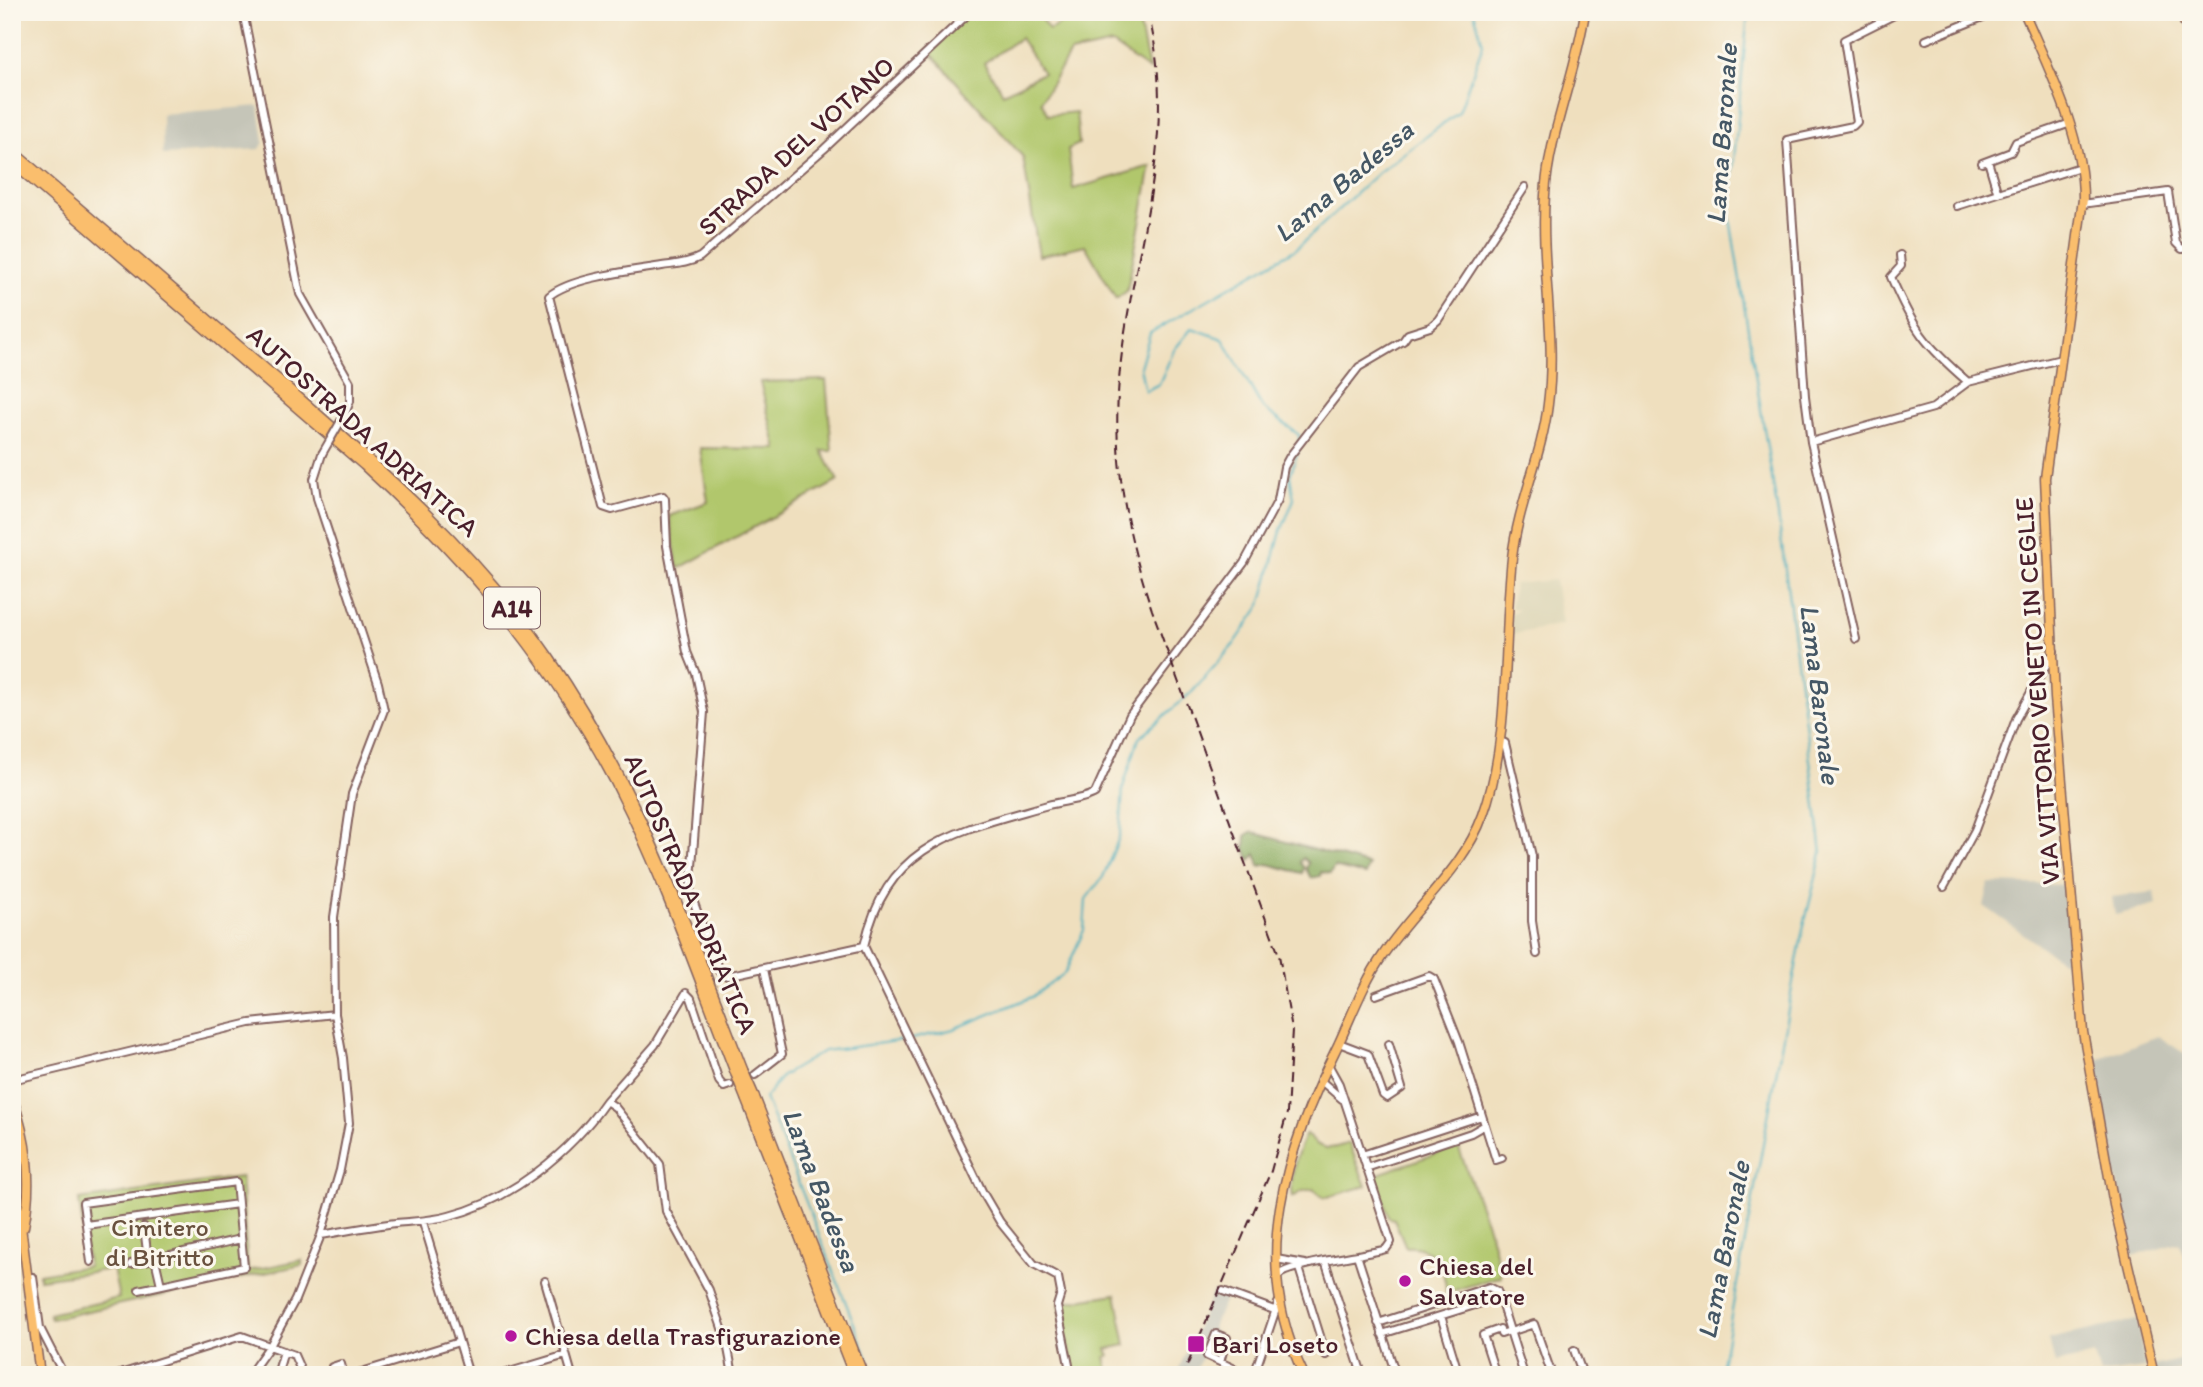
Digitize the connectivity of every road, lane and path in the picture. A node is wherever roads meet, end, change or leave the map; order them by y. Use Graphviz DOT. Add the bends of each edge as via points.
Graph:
graph roads {
  1 [pos="243,12"];
  2 [pos="970,12"];
  3 [pos="1585,12"];
  4 [pos="1900,12"];
  5 [pos="1995,12"];
  6 [pos="2024,12"];
  7 [pos="2180,12"];
  8 [pos="2191,39"];
  9 [pos="1926,40"];
  10 [pos="2068,124"];
  11 [pos="12,145"];
  12 [pos="12,151"];
  13 [pos="12,162"];
  14 [pos="2080,167"];
  15 [pos="12,169"];
  16 [pos="1525,187"];
  17 [pos="58,191"];
  18 [pos="1997,191"];
  19 [pos="2082,204"];
  20 [pos="1956,206"];
  21 [pos="94,233"];
  22 [pos="2191,248"];
  23 [pos="1900,255"];
  24 [pos="2061,359"];
  25 [pos="1968,383"];
  26 [pos="1811,442"];
  27 [pos="1856,639"];
  28 [pos="2054,651"];
  29 [pos="1500,741"];
  30 [pos="1944,887"];
  31 [pos="864,946"];
  32 [pos="1537,954"];
  33 [pos="764,969"];
  34 [pos="1376,995"];
  35 [pos="334,1014"];
  36 [pos="1339,1043"];
  37 [pos="1389,1044"];
  38 [pos="1328,1064"];
  39 [pos="740,1072"];
  40 [pos="755,1075"];
  41 [pos="1321,1079"];
  42 [pos="12,1080"];
  43 [pos="1339,1083"];
  44 [pos="730,1086"];
  45 [pos="1332,1089"];
  46 [pos="12,1096"];
  47 [pos="1312,1096"];
  48 [pos="1343,1100"];
  49 [pos="606,1101"];
  50 [pos="1482,1116"];
  51 [pos="1485,1125"];
  52 [pos="1362,1155"];
  53 [pos="1502,1158"];
  54 [pos="13,1165"];
  55 [pos="1366,1167"];
  56 [pos="29,1171"];
  57 [pos="238,1203"];
  58 [pos="424,1222"];
  59 [pos="86,1225"];
  60 [pos="144,1227"];
  61 [pos="321,1235"];
  62 [pos="22,1237"];
  63 [pos="241,1239"];
  64 [pos="1357,1255"];
  65 [pos="152,1259"];
  66 [pos="1281,1259"];
  67 [pos="1325,1261"];
  68 [pos="91,1262"];
  69 [pos="131,1264"];
  70 [pos="1310,1264"];
  71 [pos="1299,1268"];
  72 [pos="1286,1270"];
  73 [pos="1277,1279"];
  74 [pos="545,1281"];
  75 [pos="161,1285"];
  76 [pos="139,1290"];
  77 [pos="1497,1291"];
  78 [pos="1223,1292"];
  79 [pos="1276,1306"];
  80 [pos="1441,1316"];
  81 [pos="1378,1323"];
  82 [pos="37,1328"];
  83 [pos="1510,1332"];
  84 [pos="1382,1334"];
  85 [pos="460,1342"];
  86 [pos="271,1344"];
  87 [pos="1211,1345"];
  88 [pos="1224,1349"];
  89 [pos="1574,1350"];
  90 [pos="284,1351"];
  91 [pos="566,1355"];
  92 [pos="1326,1355"];
  93 [pos="854,1362"];
  94 [pos="1220,1362"];
  95 [pos="1360,1368"];
  96 [pos="2153,1374"];
  97 [pos="40,1375"];
  98 [pos="64,1375"];
  99 [pos="117,1375"];
  100 [pos="249,1375"];
  101 [pos="277,1375"];
  102 [pos="303,1375"];
  103 [pos="334,1375"];
  104 [pos="344,1375"];
  105 [pos="352,1375"];
  106 [pos="469,1375"];
  107 [pos="500,1375"];
  108 [pos="572,1375"];
  109 [pos="733,1375"];
  110 [pos="854,1375"];
  111 [pos="863,1375"];
  112 [pos="1071,1375"];
  113 [pos="1248,1375"];
  114 [pos="1254,1375"];
  115 [pos="1304,1375"];
  116 [pos="1396,1375"];
  117 [pos="1460,1375"];
  118 [pos="1496,1375"];
  119 [pos="1524,1375"];
  120 [pos="1552,1375"];
  121 [pos="1583,1375"];
  1 -- 35 [label="street, bridge" via="300,294 350,382 351,401 314,479 384,710 352,794 338,876"];
  2 -- 33 [label="street, STRADA DEL VOTANO" via="833,141 699,257 684,264 629,271 549,296 603,507 612,510 665,499 667,546 687,652 704,712 691,899 722,975"];
  3 -- 29 [label="main road" via="1548,170 1544,217 1552,368 1542,437 1516,533"];
  4 -- 26 [label="street" via="1844,40 1857,122 1787,139"];
  5 -- 9 [label="street"];
  6 -- 10 [label="main road, VIA VITTORIO VENETO IN CEGLIE"];
  7 -- 8 [label="main road"];
  10 -- 14 [label="main road, VIA VITTORIO VENETO IN CEGLIE"];
  10 -- 18 [label="street" via="2016,142 2011,152 1985,162"];
  11 -- 17 [label="highway, A14"];
  12 -- 17 [label="highway, AUTOSTRADA ADRIATICA / A14"];
  13 -- 21 [label="highway, AUTOSTRADA ADRIATICA / A14"];
  14 -- 18 [label="street"];
  14 -- 19 [label="main road, VIA VITTORIO VENETO IN CEGLIE"];
  15 -- 21 [label="highway, A14"];
  16 -- 31 [label="street" via="1438,320 1408,334 1359,368 1290,456 1278,500 1244,564 1129,715 1095,793 962,830 905,863 887,884"];
  17 -- 39 [label="highway, AUTOSTRADA ADRIATICA / A14" via="394,481 459,545 523,621 588,718 636,807"];
  18 -- 20 [label="street"];
  19 -- 22 [label="street" via="2168,192 2176,243 2182,249"];
  19 -- 24 [label="main road, VIA VITTORIO VENETO IN CEGLIE"];
  21 -- 39 [label="highway, AUTOSTRADA ADRIATICA / A14" via="364,465 451,548 496,600 559,687 631,814"];
  23 -- 25 [label="street" via="1901,266 1891,277 1908,315 1928,347"];
  24 -- 25 [label="street"];
  24 -- 28 [label="main road, VIA VITTORIO VENETO IN CEGLIE" via="2045,478"];
  25 -- 26 [label="street" via="1933,408"];
  26 -- 27 [label="street"];
  28 -- 30 [label="street" via="2017,719 1978,823"];
  28 -- 96 [label="main road, VIA VITTORIO VENETO IN CEGLIE" via="2082,1032 2114,1205"];
  29 -- 32 [label="street" via="1505,743 1532,856"];
  29 -- 36 [label="main road" via="1488,802 1477,830 1382,956"];
  31 -- 33 [label="street"];
  31 -- 112 [label="street" via="983,1193 1034,1264 1058,1277 1061,1293 1057,1306"];
  33 -- 40 [label="street" via="782,1054"];
  34 -- 50 [label="street" via="1429,976 1434,979"];
  35 -- 42 [label="street" via="250,1023"];
  35 -- 61 [label="street" via="349,1124"];
  36 -- 37 [label="street" via="1367,1054 1387,1098 1402,1088"];
  36 -- 38 [label="main road"];
  38 -- 41 [label="main road"];
  38 -- 43 [label="street"];
  39 -- 93 [label="highway, AUTOSTRADA ADRIATICA / A14, bridge"];
  41 -- 43 [label="street"];
  41 -- 45 [label="street"];
  41 -- 47 [label="main road"];
  43 -- 48 [label="street"];
  44 -- 49 [label="street" via="719,1081 691,998 685,993 655,1045"];
  45 -- 47 [label="street"];
  45 -- 48 [label="street"];
  46 -- 56 [label="main road" via="24,1131"];
  47 -- 66 [label="main road" via="1286,1175 1277,1244"];
  48 -- 52 [label="street"];
  49 -- 58 [label="street" via="572,1144 497,1198"];
  49 -- 109 [label="street" via="660,1164 666,1211 709,1290"];
  50 -- 51 [label="street"];
  50 -- 52 [label="street"];
  51 -- 53 [label="street" via="1496,1160"];
  51 -- 55 [label="street"];
  52 -- 55 [label="street"];
  54 -- 56 [label="main road" via="20,1163"];
  54 -- 62 [label="main road"];
  55 -- 64 [label="street" via="1391,1237 1390,1246"];
  56 -- 62 [label="main road"];
  57 -- 59 [label="street"];
  57 -- 59 [label="street" via="236,1182 83,1203"];
  57 -- 63 [label="street"];
  58 -- 61 [label="street"];
  58 -- 85 [label="street"];
  59 -- 68 [label="street"];
  60 -- 65 [label="street"];
  61 -- 86 [label="street"];
  62 -- 82 [label="main road"];
  63 -- 65 [label="street"];
  63 -- 75 [label="street" via="244,1267"];
  64 -- 67 [label="street"];
  64 -- 81 [label="street"];
  65 -- 69 [label="street"];
  65 -- 75 [label="street"];
  66 -- 70 [label="street"];
  66 -- 72 [label="street"];
  66 -- 73 [label="main road"];
  67 -- 70 [label="street"];
  67 -- 95 [label="street"];
  70 -- 71 [label="street"];
  71 -- 72 [label="street"];
  71 -- 92 [label="street"];
  72 -- 73 [label="street"];
  73 -- 79 [label="main road"];
  74 -- 91 [label="street"];
  75 -- 76 [label="street"];
  77 -- 80 [label="street" via="1493,1299"];
  77 -- 81 [label="street" via="1489,1287"];
  77 -- 83 [label="street"];
  78 -- 79 [label="street"];
  79 -- 114 [label="street"];
  79 -- 115 [label="main road"];
  80 -- 84 [label="street"];
  80 -- 117 [label="street"];
  81 -- 84 [label="street"];
  82 -- 97 [label="main road"];
  82 -- 98 [label="street"];
  83 -- 118 [label="street" via="1501,1334 1500,1329 1483,1335"];
  83 -- 119 [label="street"];
  83 -- 120 [label="street" via="1534,1324"];
  84 -- 116 [label="street"];
  85 -- 105 [label="street"];
  85 -- 106 [label="street"];
  86 -- 90 [label="street"];
  86 -- 99 [label="street" via="242,1336"];
  86 -- 100 [label="street"];
  87 -- 88 [label="street"];
  87 -- 88 [label="street" via="1216,1334 1227,1338"];
  87 -- 94 [label="street" via="1207,1356"];
  88 -- 94 [label="street"];
  89 -- 121 [label="street"];
  90 -- 101 [label="street"];
  90 -- 102 [label="street" via="296,1357"];
  91 -- 107 [label="street"];
  91 -- 108 [label="street"];
  93 -- 110 [label="highway, AUTOSTRADA ADRIATICA / A14"];
  93 -- 111 [label="highway, AUTOSTRADA ADRIATICA / A14"];
  94 -- 113 [label="street"];
  103 -- 104 [label="street" via="332,1367 341,1364"];
}
